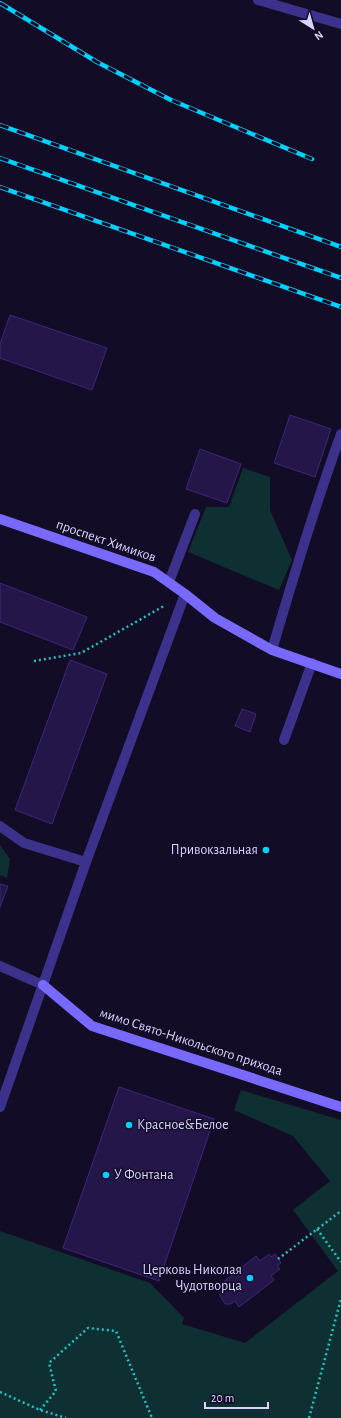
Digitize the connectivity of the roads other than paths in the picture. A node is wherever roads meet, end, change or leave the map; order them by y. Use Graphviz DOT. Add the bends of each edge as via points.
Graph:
graph roads {
  1 [pos="258,0"];
  2 [pos="341,24"];
  3 [pos="341,434"];
  4 [pos="195,514"];
  5 [pos="0,519"];
  6 [pos="169,582"];
  7 [pos="186,594"];
  8 [pos="272,650"];
  9 [pos="312,663"];
  10 [pos="341,674"];
  11 [pos="284,740"];
  12 [pos="0,826"];
  13 [pos="86,862"];
  14 [pos="0,966"];
  15 [pos="43,985"];
  16 [pos="0,1107"];
  17 [pos="341,1107"];
  1 -- 2 [label="street"];
  3 -- 8 [label="street" via="321,488"];
  4 -- 6 [label="street"];
  5 -- 6 [label="street, проспект Химиков" via="154,572"];
  6 -- 7 [label="street, проспект Химиков"];
  7 -- 8 [label="street, проспект Химиков" via="214,618"];
  7 -- 13 [label="street"];
  8 -- 9 [label="street, проспект Химиков"];
  9 -- 10 [label="street, проспект Химиков"];
  9 -- 11 [label="street"];
  12 -- 13 [label="street" via="24,843"];
  13 -- 15 [label="street"];
  14 -- 15 [label="street"];
  15 -- 16 [label="street"];
  15 -- 17 [label="street" via="92,1026"];
}
